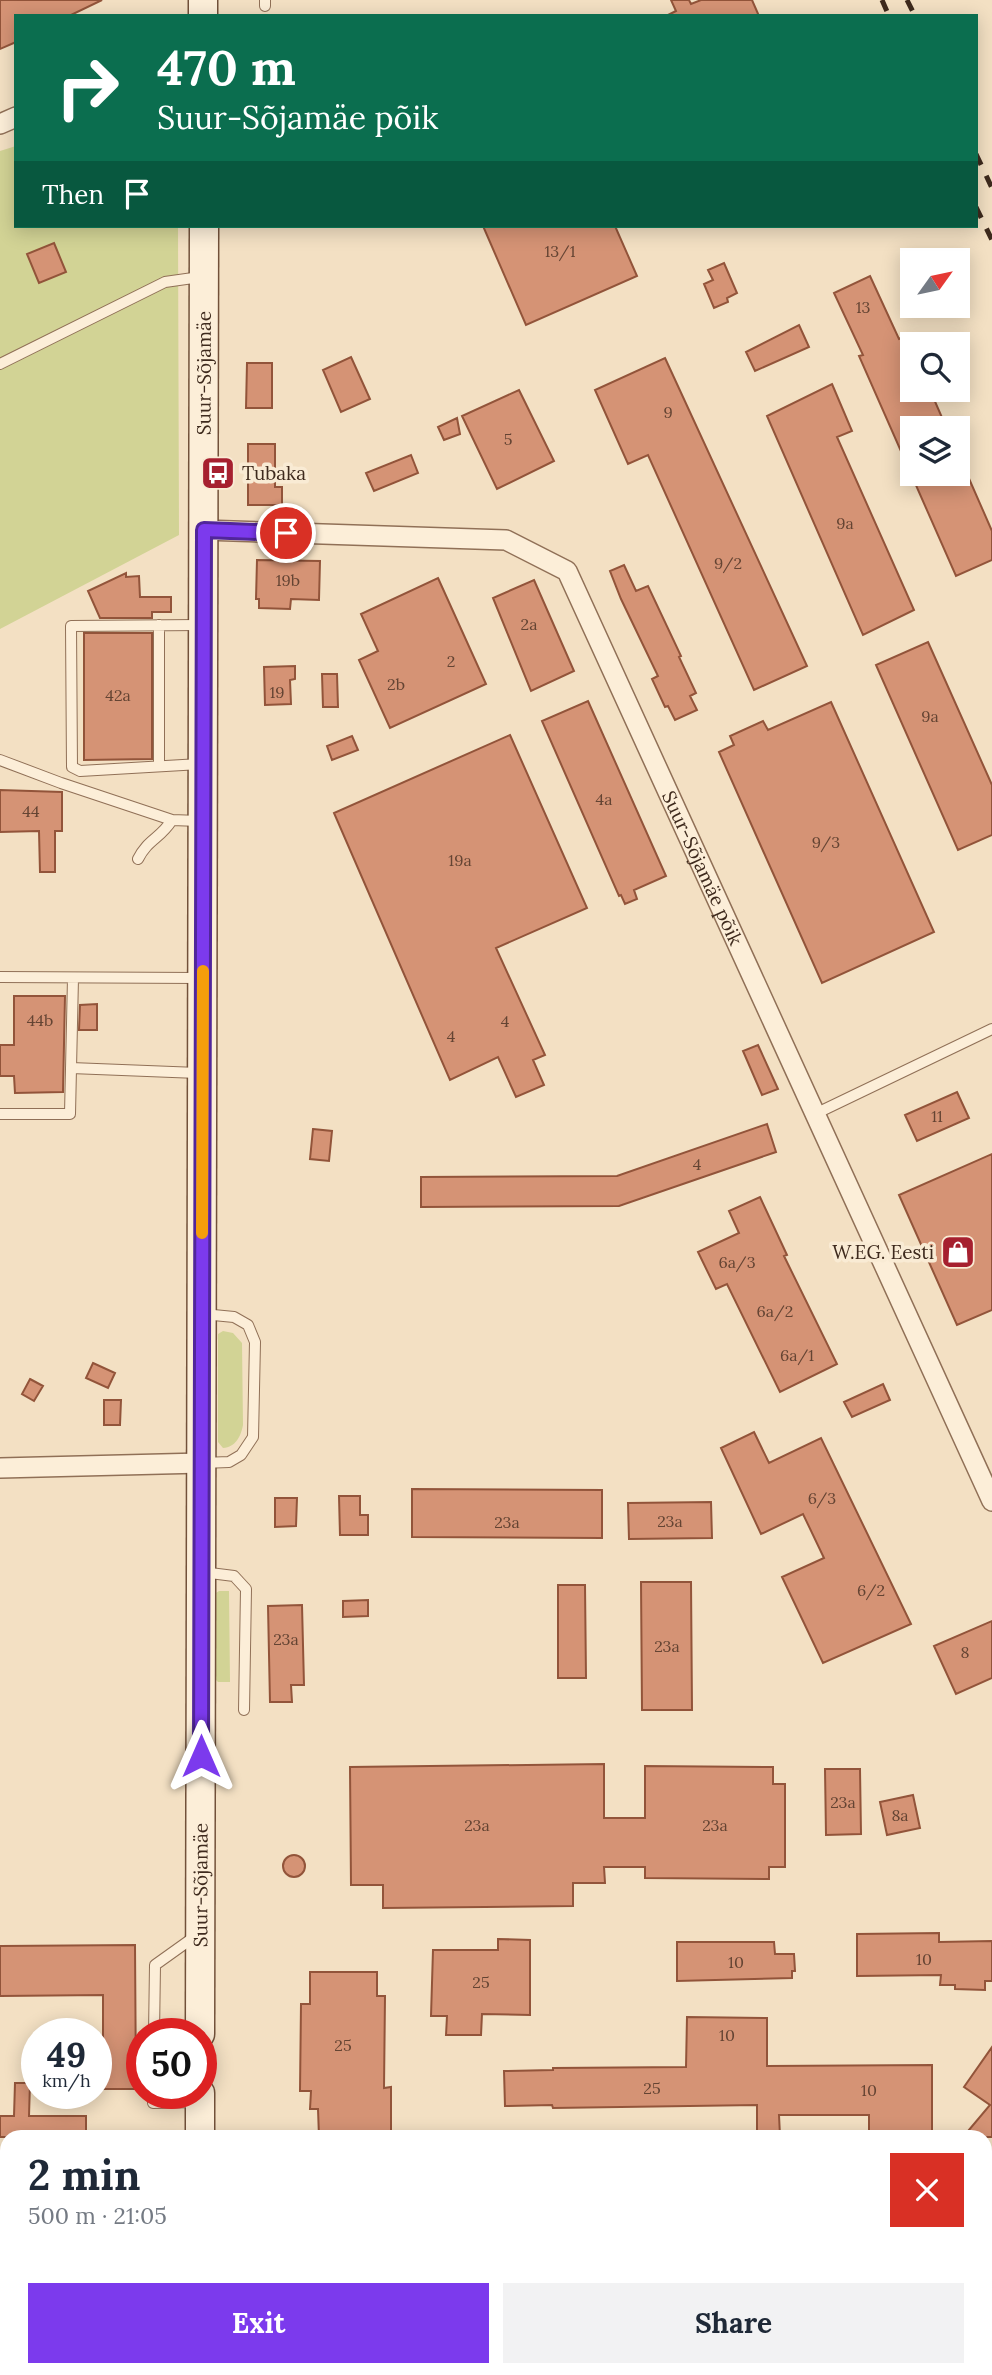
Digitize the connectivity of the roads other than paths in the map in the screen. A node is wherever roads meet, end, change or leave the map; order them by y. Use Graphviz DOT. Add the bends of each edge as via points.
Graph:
graph roads {
  1 [pos="204,228"];
  2 [pos="204,276"];
  3 [pos="0,363"];
  4 [pos="204,530"];
  5 [pos="159,625"];
  6 [pos="203,625"];
  7 [pos="0,760"];
  8 [pos="202,763"];
  9 [pos="159,766"];
  10 [pos="172,820"];
  11 [pos="203,822"];
  12 [pos="138,859"];
  13 [pos="0,977"];
  14 [pos="73,978"];
  15 [pos="203,978"];
  16 [pos="992,1029"];
  17 [pos="71,1068"];
  18 [pos="202,1074"];
  19 [pos="0,1114"];
  20 [pos="815,1114"];
  21 [pos="202,1314"];
  22 [pos="202,1463"];
  23 [pos="0,1468"];
  24 [pos="992,1502"];
  25 [pos="202,1572"];
  26 [pos="244,1710"];
  27 [pos="200,1933"];
  28 [pos="154,2018"];
  29 [pos="200,2018"];
  30 [pos="200,2109"];
  31 [pos="200,2130"];
  1 -- 2 [label="main road, Suur-Sõjamäe"];
  2 -- 3 [label="lane" via="164,282"];
  2 -- 4 [label="main road, Suur-Sõjamäe"];
  4 -- 6 [label="main road, Suur-Sõjamäe"];
  4 -- 20 [label="street, Suur-Sõjamäe põik" via="506,540 567,571"];
  5 -- 6 [label="lane"];
  5 -- 9 [label="lane"];
  5 -- 9 [label="lane" via="71,626 72,767 80,771"];
  6 -- 8 [label="main road, Suur-Sõjamäe"];
  7 -- 10 [label="lane"];
  8 -- 9 [label="lane"];
  8 -- 11 [label="main road, Suur-Sõjamäe"];
  10 -- 11 [label="lane"];
  10 -- 12 [label="lane" via="164,834 145,845"];
  11 -- 15 [label="main road, Suur-Sõjamäe"];
  13 -- 14 [label="lane"];
  14 -- 15 [label="lane"];
  14 -- 17 [label="lane"];
  15 -- 18 [label="main road, Suur-Sõjamäe"];
  16 -- 20 [label="lane"];
  17 -- 18 [label="lane"];
  17 -- 19 [label="lane" via="70,1114"];
  18 -- 21 [label="main road, Suur-Sõjamäe"];
  20 -- 24 [label="street, Suur-Sõjamäe põik"];
  21 -- 22 [label="main road, Suur-Sõjamäe"];
  21 -- 22 [label="lane" via="234,1317 248,1325 255,1342 253,1437 241,1455 229,1462"];
  22 -- 23 [label="street"];
  22 -- 25 [label="main road, Suur-Sõjamäe"];
  25 -- 26 [label="lane" via="234,1576 246,1589"];
  25 -- 27 [label="main road, Suur-Sõjamäe"];
  27 -- 28 [label="lane" via="155,1965"];
  27 -- 29 [label="main road, Suur-Sõjamäe"];
  30 -- 31 [label="main road"];
}
